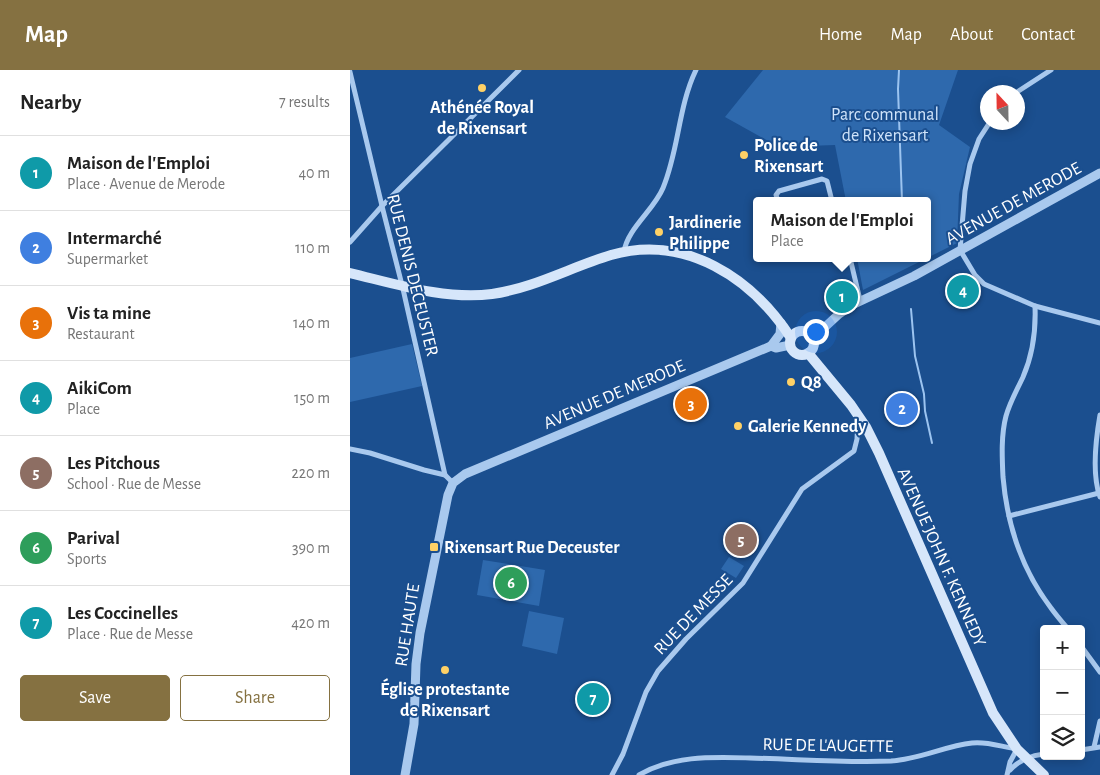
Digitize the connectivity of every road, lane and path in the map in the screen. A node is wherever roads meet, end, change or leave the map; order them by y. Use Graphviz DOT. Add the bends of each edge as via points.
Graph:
graph roads {
  1 [pos="518,70"];
  2 [pos="696,70"];
  3 [pos="1051,70"];
  4 [pos="350,72"];
  5 [pos="1025,87"];
  6 [pos="985,130"];
  7 [pos="1100,173"];
  8 [pos="777,197"];
  9 [pos="831,197"];
  10 [pos="382,206"];
  11 [pos="362,228"];
  12 [pos="350,237"];
  13 [pos="350,242"];
  14 [pos="960,250"];
  15 [pos="624,252"];
  16 [pos="851,262"];
  17 [pos="350,273"];
  18 [pos="402,285"];
  19 [pos="860,300"];
  20 [pos="1035,306"];
  21 [pos="780,322"];
  22 [pos="1100,323"];
  23 [pos="790,342"];
  24 [pos="814,342"];
  25 [pos="771,346"];
  26 [pos="808,353"];
  27 [pos="858,414"];
  28 [pos="1100,415"];
  29 [pos="350,449"];
  30 [pos="445,475"];
  31 [pos="453,482"];
  32 [pos="1099,495"];
  33 [pos="1010,516"];
  34 [pos="1065,625"];
  35 [pos="1085,651"];
  36 [pos="1100,672"];
  37 [pos="1100,721"];
  38 [pos="1097,747"];
  39 [pos="1017,749"];
  40 [pos="1040,754"];
  41 [pos="1027,760"];
  42 [pos="1007,774"];
  43 [pos="405,775"];
  44 [pos="612,775"];
  45 [pos="639,775"];
  46 [pos="1044,775"];
  1 -- 10 [label="street"];
  2 -- 15 [label="street" via="685,98 663,189 626,241"];
  3 -- 5 [label="street"];
  4 -- 10 [label="street, RUE DENIS DECEUSTER"];
  6 -- 14 [label="street" via="970,164"];
  7 -- 14 [label="street, AVENUE DE MERODE"];
  8 -- 9 [label="street" via="779,190 822,179 827,181"];
  10 -- 11 [label="street"];
  10 -- 18 [label="street, RUE DENIS DECEUSTER"];
  11 -- 12 [label="street"];
  11 -- 13 [label="street"];
  14 -- 19 [label="street, AVENUE DE MERODE" via="914,276"];
  14 -- 20 [label="street" via="984,284"];
  15 -- 18 [label="main road" via="498,293 468,296"];
  15 -- 21 [label="main road" via="672,252 716,266 752,291"];
  16 -- 19 [label="street"];
  17 -- 18 [label="main road"];
  18 -- 30 [label="street, RUE DENIS DECEUSTER"];
  19 -- 24 [label="street, AVENUE DE MERODE" via="839,314"];
  20 -- 22 [label="street"];
  20 -- 33 [label="street" via="1033,346 1009,408 1002,442"];
  21 -- 23 [label="main road"];
  21 -- 25 [label="street" via="780,334"];
  23 -- 24 [label="main road" via="798,332 804,331"];
  23 -- 25 [label="street, AVENUE DE MERODE" via="776,348"];
  23 -- 26 [label="main road" via="792,350 799,355"];
  24 -- 26 [label="main road"];
  25 -- 31 [label="street, AVENUE DE MERODE" via="465,474"];
  26 -- 27 [label="main road, AVENUE JOHN F. KENNEDY"];
  27 -- 39 [label="main road, AVENUE JOHN F. KENNEDY" via="879,453 993,713"];
  27 -- 44 [label="street, RUE DE MESSE" via="854,451 802,489 743,583 658,671"];
  28 -- 32 [label="street" via="1096,454"];
  29 -- 30 [label="street"];
  30 -- 31 [label="street"];
  31 -- 43 [label="street, RUE HAUTE" via="420,633 414,724"];
  32 -- 33 [label="street"];
  33 -- 34 [label="street" via="1016,542 1027,567 1051,609"];
  35 -- 36 [label="street"];
  37 -- 38 [label="street"];
  39 -- 41 [label="main road, AVENUE JOHN F. KENNEDY"];
  39 -- 42 [label="street"];
  39 -- 45 [label="street, RUE DE L'AUGETTE" via="974,743 918,758 872,762 694,759 666,763"];
  40 -- 41 [label="street"];
  41 -- 42 [label="street" via="1016,764"];
  41 -- 46 [label="main road, AVENUE JOHN F. KENNEDY"];
}
